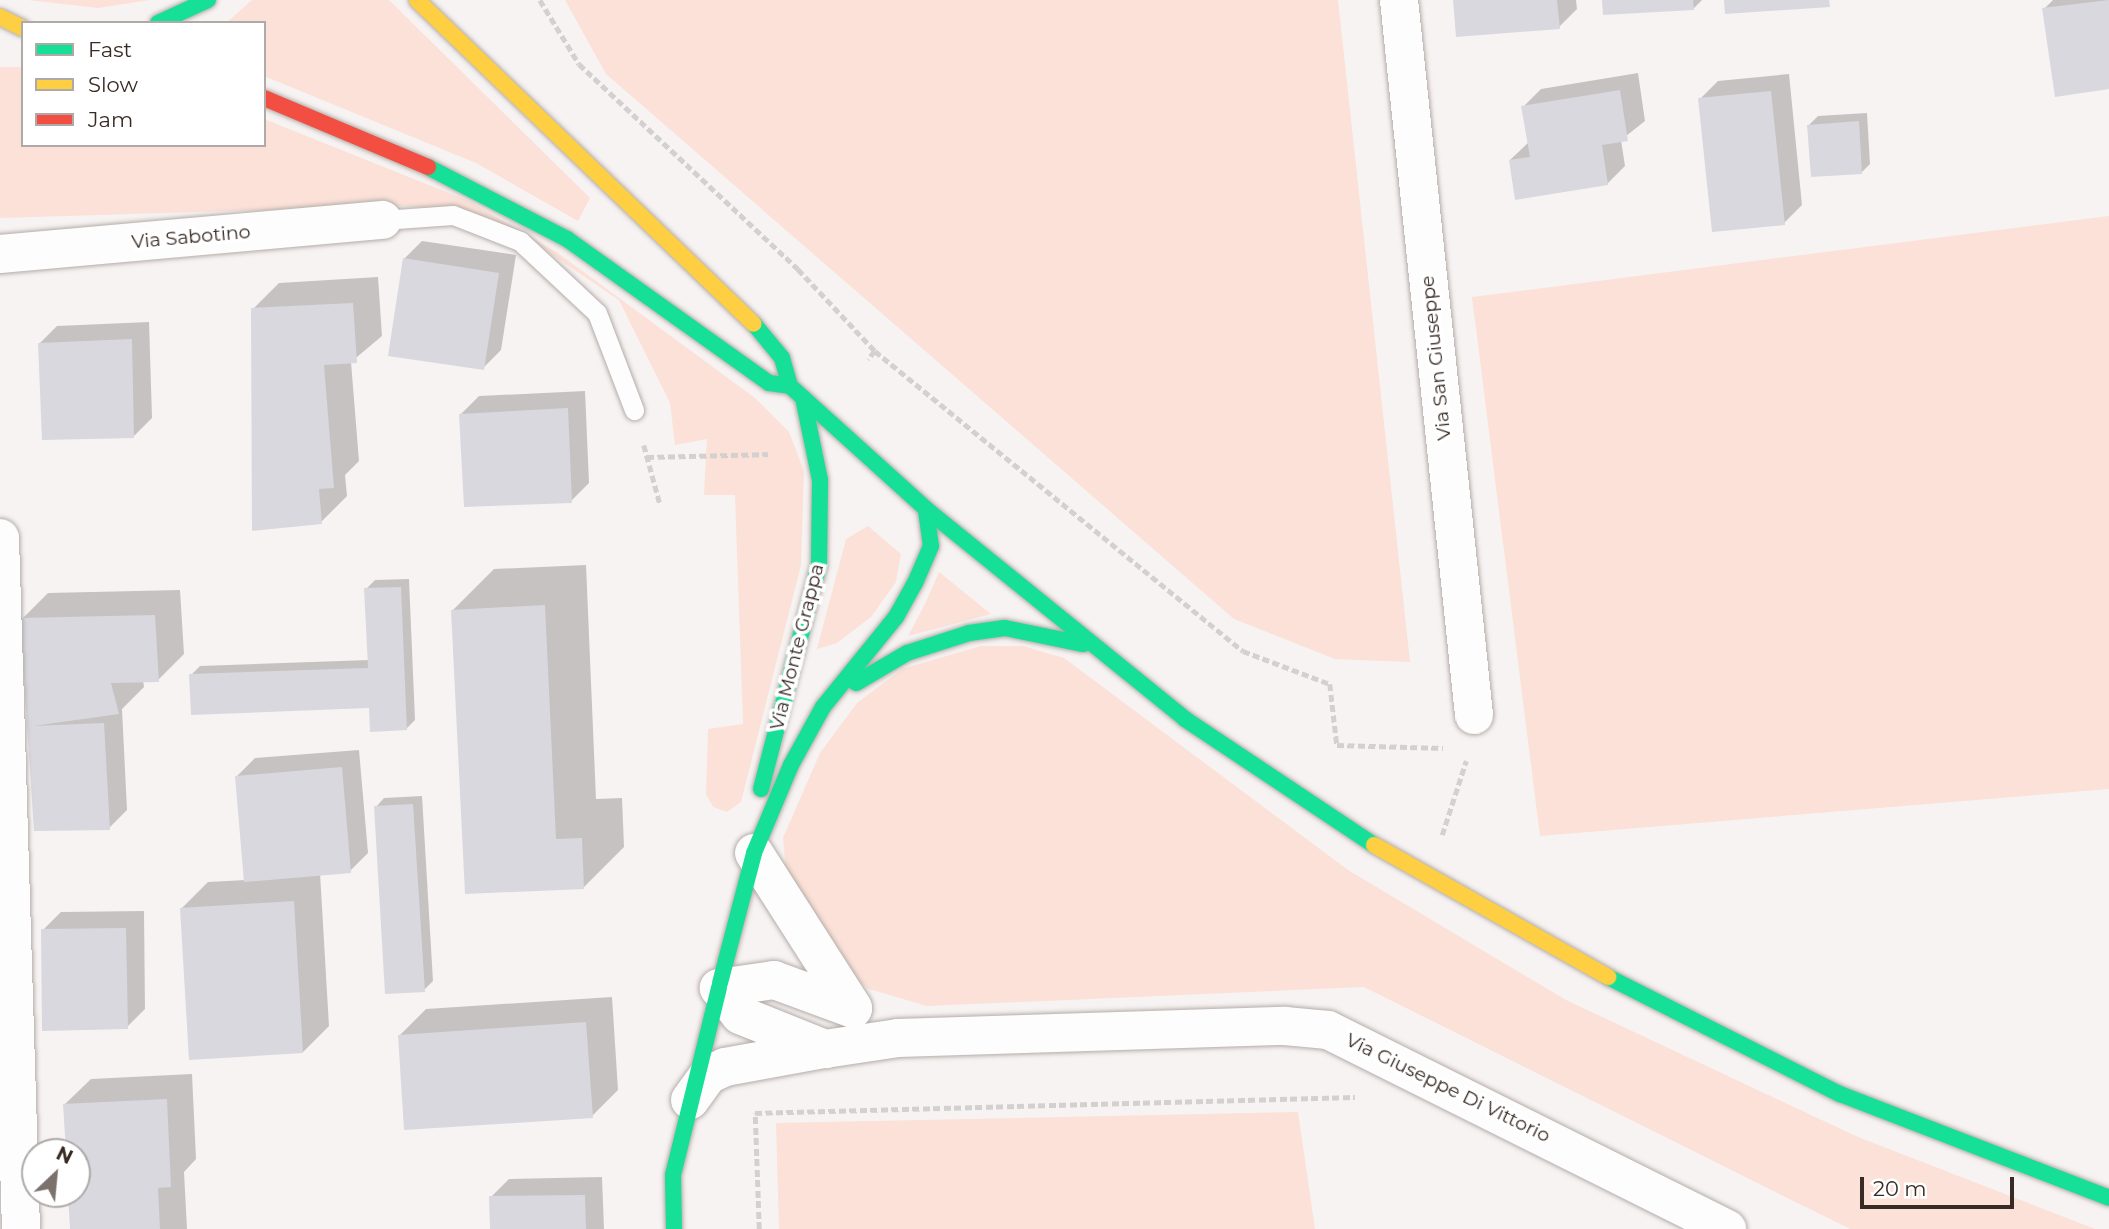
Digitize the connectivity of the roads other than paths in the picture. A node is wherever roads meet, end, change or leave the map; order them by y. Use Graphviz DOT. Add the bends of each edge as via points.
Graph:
graph roads {
  1 [pos="208,0"];
  2 [pos="417,0"];
  3 [pos="1399,0"];
  4 [pos="0,17"];
  5 [pos="162,21"];
  6 [pos="21,27"];
  7 [pos="21,38"];
  8 [pos="0,42"];
  9 [pos="266,99"];
  10 [pos="382,220"];
  11 [pos="0,254"];
  12 [pos="790,386"];
  13 [pos="803,398"];
  14 [pos="634,410"];
  15 [pos="926,509"];
  16 [pos="0,541"];
  17 [pos="1092,646"];
  18 [pos="823,707"];
  19 [pos="1471,731"];
  20 [pos="754,853"];
  21 [pos="720,985"];
  22 [pos="853,1009"];
  23 [pos="8,1031"];
  24 [pos="898,1038"];
  25 [pos="825,1049"];
  26 [pos="690,1100"];
  27 [pos="2109,1198"];
  28 [pos="21,1229"];
  29 [pos="674,1229"];
  30 [pos="1727,1229"];
  1 -- 5 [label="main road"];
  2 -- 12 [label="main road" via="759,329 782,358"];
  3 -- 19 [label="street, Via San Giuseppe"];
  4 -- 6 [label="main road"];
  7 -- 8 [label="street"];
  9 -- 12 [label="main road" via="485,191 566,239 769,383"];
  10 -- 11 [label="street, Via Sabotino"];
  10 -- 14 [label="lane" via="453,215 520,241 597,313"];
  12 -- 13 [label="main road"];
  13 -- 15 [label="main road"];
  13 -- 20 [label="main road, Via Monte Grappa" via="820,480 819,565 754,819"];
  15 -- 17 [label="main road"];
  15 -- 18 [label="main road, Via Monte Grappa" via="931,546 915,583 896,617"];
  16 -- 23 [label="street"];
  17 -- 18 [label="main road, Via Monte Grappa" via="1005,628 969,633 881,665"];
  17 -- 27 [label="main road" via="1185,719 1423,878 1840,1094"];
  18 -- 20 [label="main road, Via Monte Grappa"];
  20 -- 21 [label="main road, Via Monte Grappa"];
  20 -- 22 [label="street"];
  21 -- 22 [label="street" via="775,980"];
  21 -- 25 [label="street" via="740,1015"];
  21 -- 26 [label="main road, Via Monte Grappa"];
  22 -- 24 [label="street"];
  23 -- 28 [label="street"];
  24 -- 25 [label="street, Via Giuseppe Di Vittorio"];
  24 -- 30 [label="street, Via Giuseppe Di Vittorio" via="1285,1026 1328,1030"];
  25 -- 26 [label="street, Via Giuseppe Di Vittorio" via="725,1068 708,1075"];
  26 -- 29 [label="main road, Via Monte Grappa" via="673,1175"];
}
